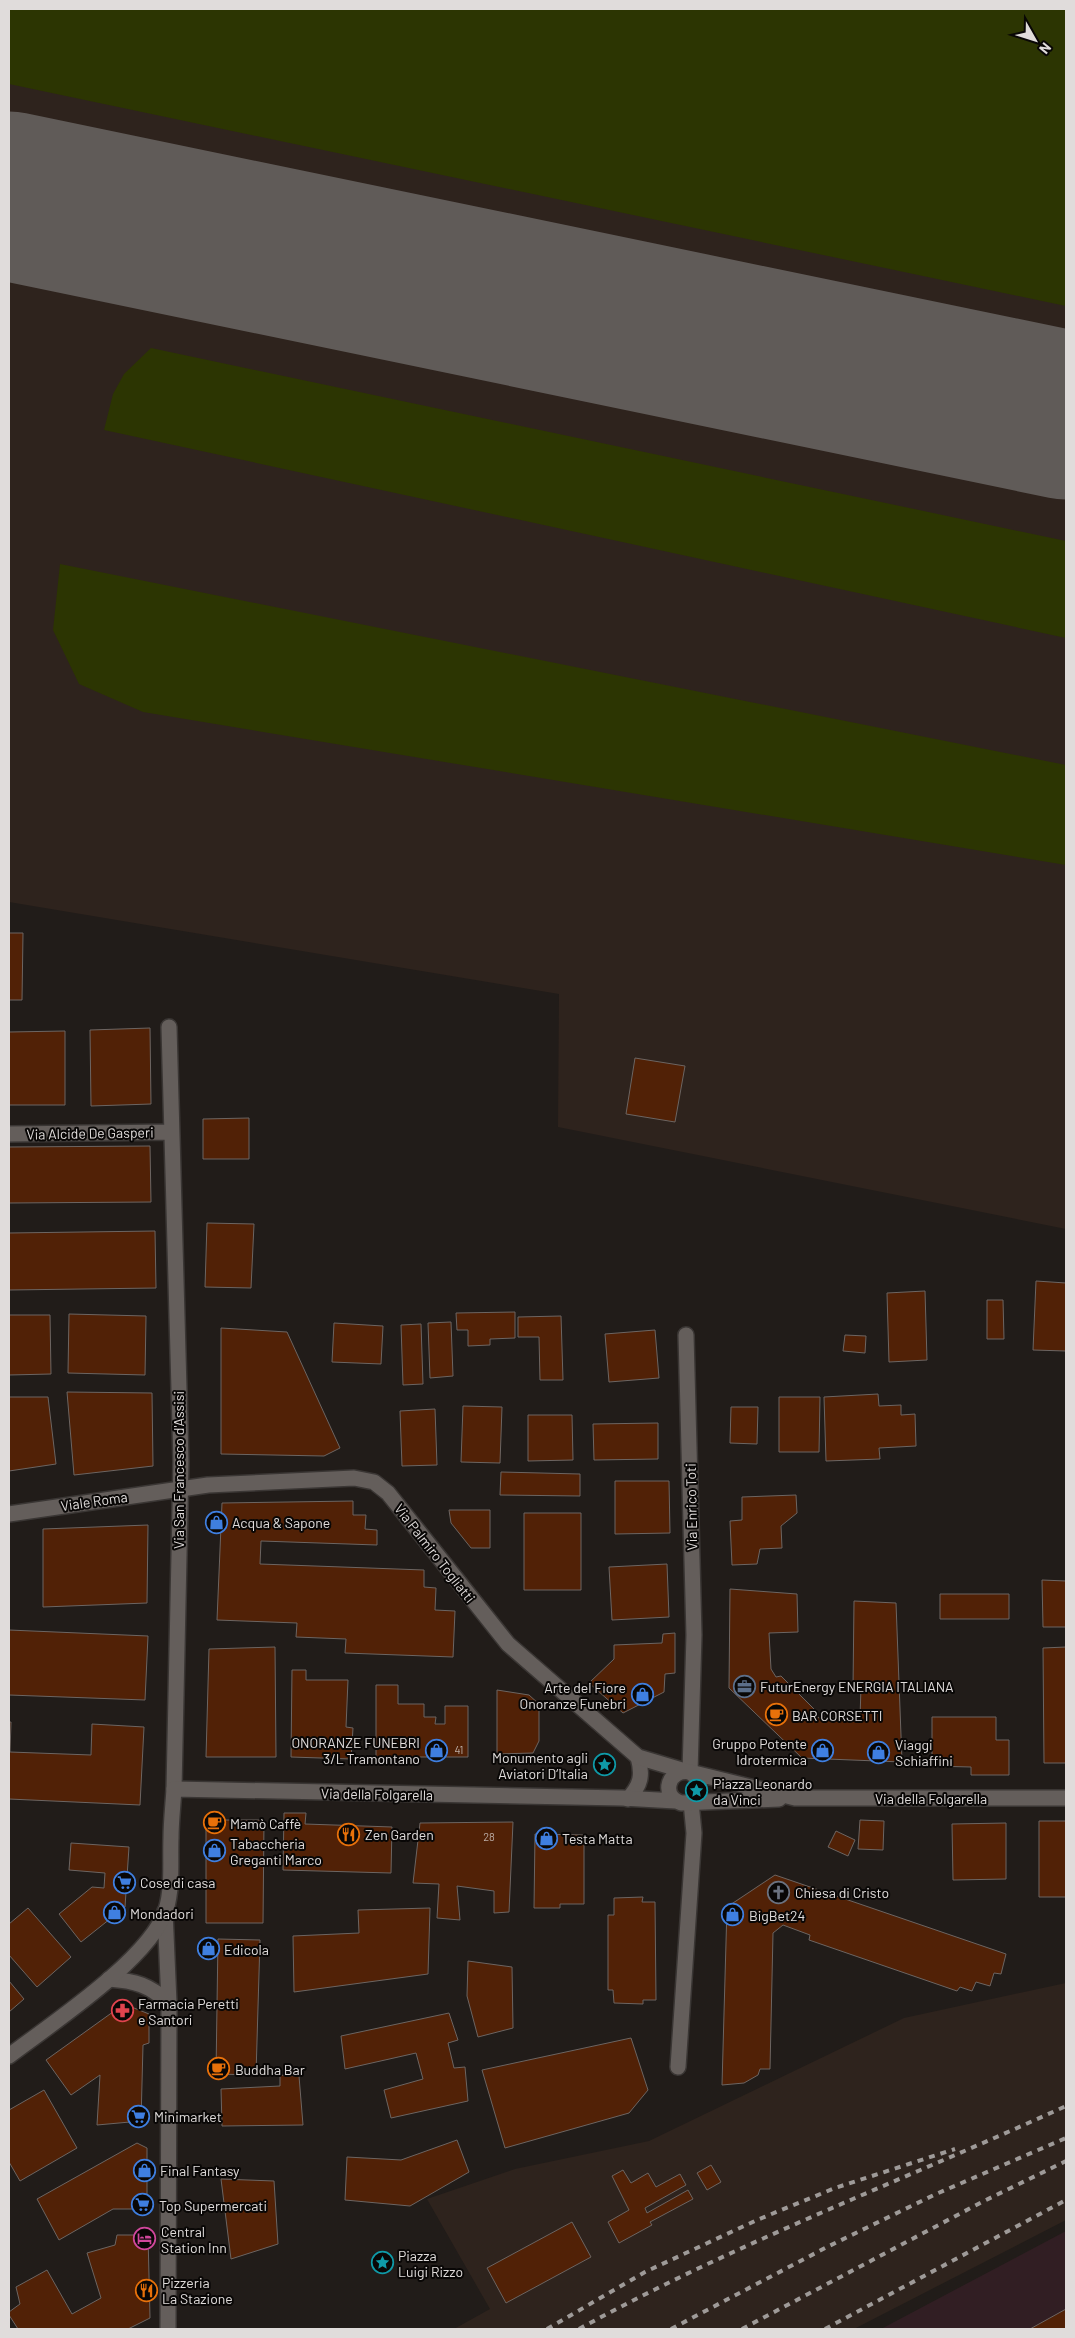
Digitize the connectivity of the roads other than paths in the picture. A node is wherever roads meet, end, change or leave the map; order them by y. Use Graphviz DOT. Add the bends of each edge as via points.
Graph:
graph roads {
  1 [pos="169,1027"];
  2 [pos="170,1132"];
  3 [pos="9,1134"];
  4 [pos="686,1335"];
  5 [pos="180,1489"];
  6 [pos="9,1514"];
  7 [pos="638,1756"];
  8 [pos="688,1772"];
  9 [pos="174,1789"];
  10 [pos="795,1798"];
  11 [pos="1066,1798"];
  12 [pos="628,1799"];
  13 [pos="684,1802"];
  14 [pos="165,1911"];
  15 [pos="109,1979"];
  16 [pos="169,2003"];
  17 [pos="9,2056"];
  18 [pos="678,2067"];
  19 [pos="168,2329"];
  1 -- 2 [label="street, Via San Francesco d'Assisi"];
  2 -- 3 [label="street, Via Alcide De Gasperi"];
  2 -- 5 [label="street, Via San Francesco d'Assisi"];
  4 -- 8 [label="street, Via Enrico Toti" via="693,1680"];
  5 -- 6 [label="street, Viale Roma"];
  5 -- 7 [label="street, Via Palmiro Togliatti" via="354,1478 374,1482 388,1493 508,1644"];
  5 -- 9 [label="street, Via San Francesco d'Assisi"];
  7 -- 8 [label="street"];
  7 -- 12 [label="street" via="641,1777"];
  8 -- 10 [label="street"];
  8 -- 13 [label="street" via="698,1779 700,1790 699,1795"];
  8 -- 13 [label="street" via="675,1774 669,1784 670,1794"];
  9 -- 12 [label="street, Via della Folgarella"];
  9 -- 14 [label="street, Via San Francesco d'Assisi" via="171,1889"];
  10 -- 11 [label="street, Via della Folgarella"];
  10 -- 13 [label="street"];
  12 -- 13 [label="street"];
  13 -- 18 [label="street" via="694,1833"];
  14 -- 15 [label="street, Via San Francesco d'Assisi" via="154,1933 136,1955"];
  14 -- 16 [label="street, Via San Francesco d'Assisi"];
  15 -- 16 [label="street" via="132,1980 154,1990"];
  15 -- 17 [label="street, Via San Francesco d'Assisi"];
  16 -- 19 [label="street, Via San Francesco d'Assisi"];
}
